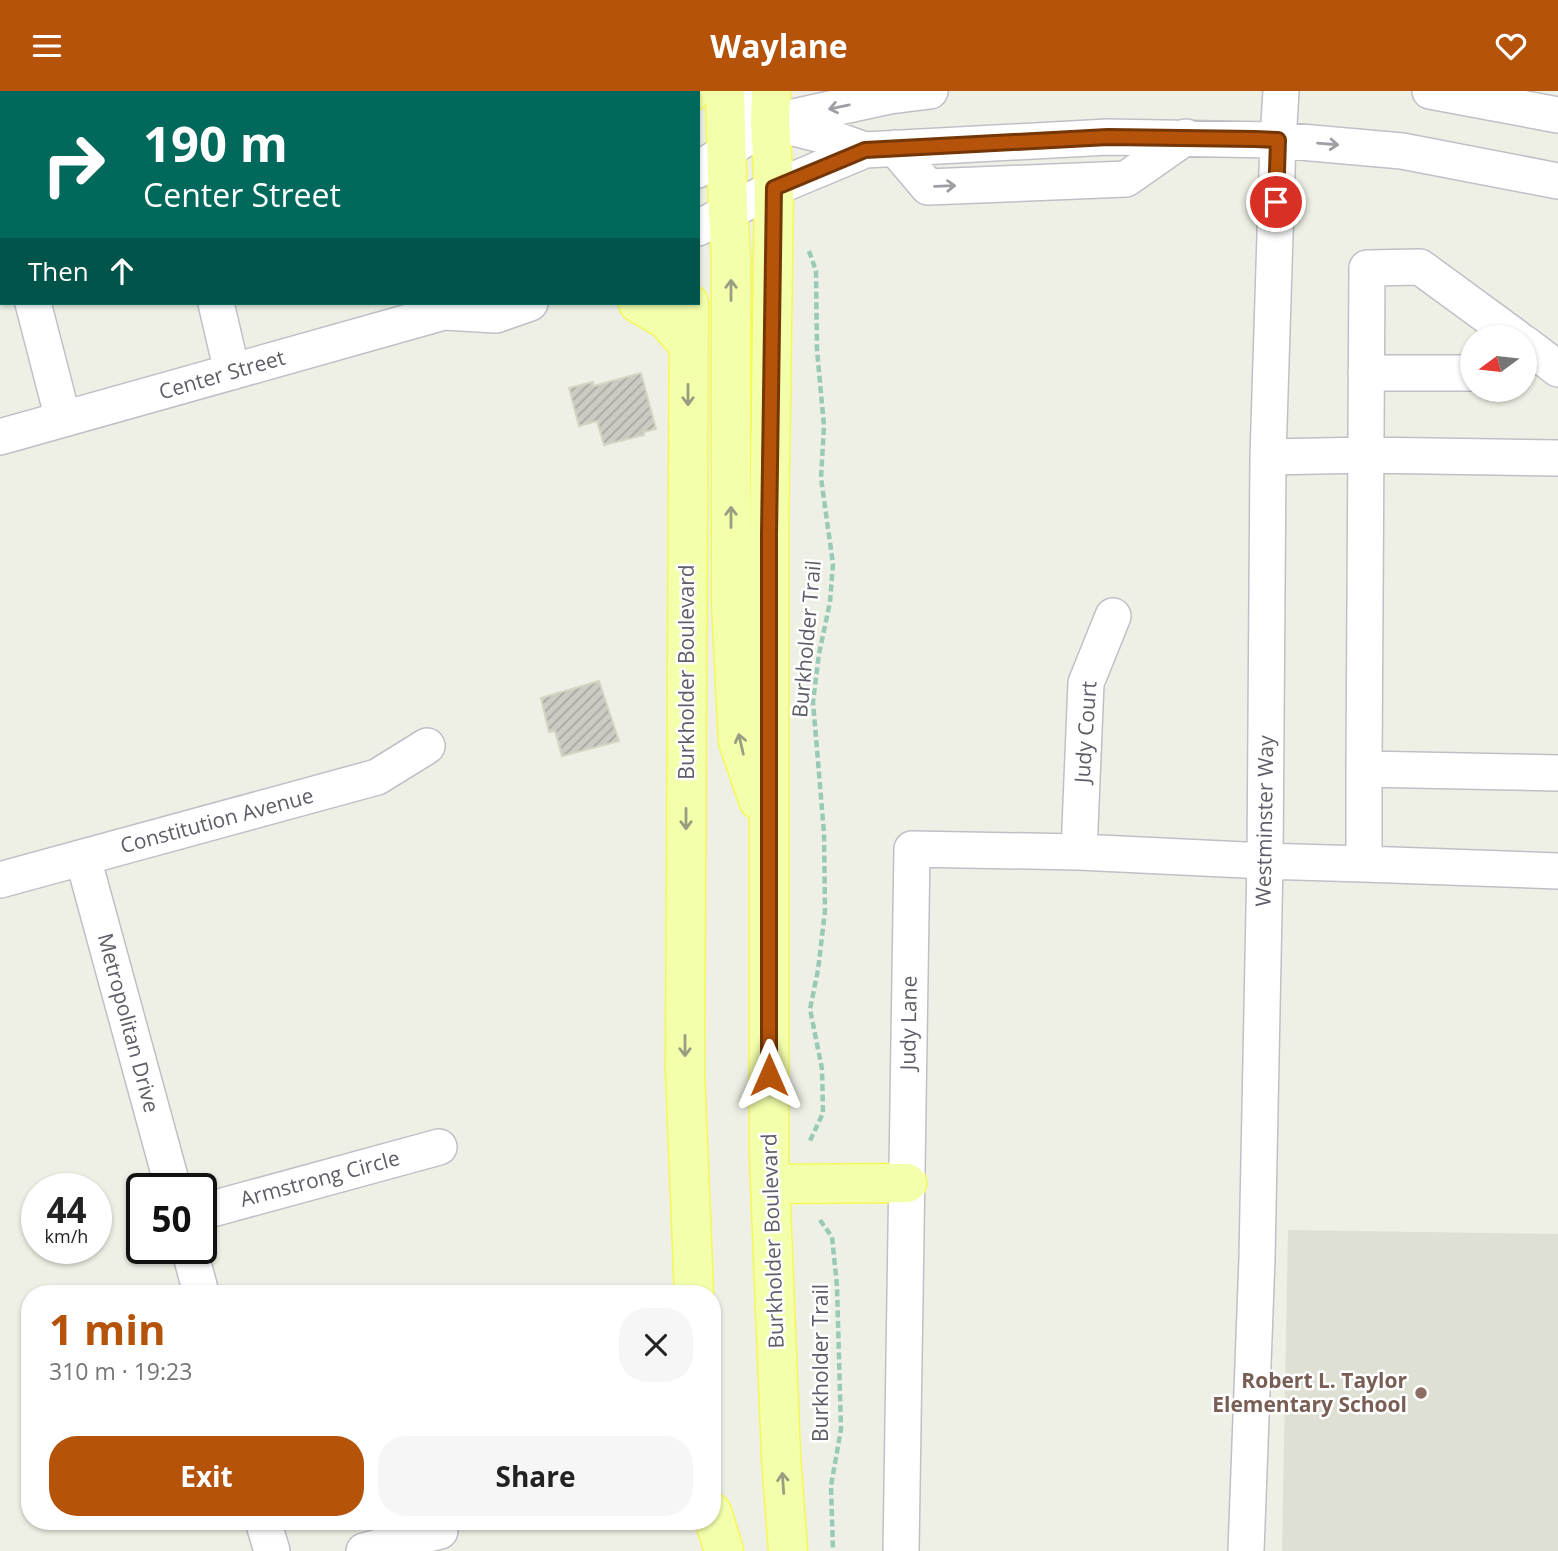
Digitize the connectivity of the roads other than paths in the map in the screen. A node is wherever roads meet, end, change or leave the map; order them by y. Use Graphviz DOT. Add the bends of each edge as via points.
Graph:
graph roads {
  1 [pos="725,91"];
  2 [pos="735,91"];
  3 [pos="930,91"];
  4 [pos="1281,91"];
  5 [pos="1430,91"];
  6 [pos="768,101"];
  7 [pos="1558,115"];
  8 [pos="1278,140"];
  9 [pos="880,149"];
  10 [pos="713,160"];
  11 [pos="1558,181"];
  12 [pos="774,188"];
  13 [pos="713,220"];
  14 [pos="34,305"];
  15 [pos="216,305"];
  16 [pos="524,305"];
  17 [pos="641,305"];
  18 [pos="689,305"];
  19 [pos="445,306"];
  20 [pos="1499,325"];
  21 [pos="688,345"];
  22 [pos="1537,354"];
  23 [pos="1558,371"];
  24 [pos="232,372"];
  25 [pos="1537,372"];
  26 [pos="1366,373"];
  27 [pos="1460,373"];
  28 [pos="63,419"];
  29 [pos="0,437"];
  30 [pos="1366,455"];
  31 [pos="1268,457"];
  32 [pos="1558,457"];
  33 [pos="1114,616"];
  34 [pos="428,745"];
  35 [pos="1364,769"];
  36 [pos="1558,773"];
  37 [pos="769,832"];
  38 [pos="1079,852"];
  39 [pos="83,858"];
  40 [pos="1265,861"];
  41 [pos="1364,864"];
  42 [pos="1558,871"];
  43 [pos="0,880"];
  44 [pos="439,1147"];
  45 [pos="169,1173"];
  46 [pos="907,1183"];
  47 [pos="770,1184"];
  48 [pos="217,1208"];
  49 [pos="193,1264"];
  50 [pos="199,1285"];
  51 [pos="694,1285"];
  52 [pos="266,1530"];
  53 [pos="711,1530"];
  54 [pos="718,1530"];
  55 [pos="440,1531"];
  56 [pos="272,1551"];
  57 [pos="364,1551"];
  58 [pos="712,1551"];
  59 [pos="724,1551"];
  60 [pos="788,1551"];
  61 [pos="901,1551"];
  62 [pos="1246,1551"];
  1 -- 10 [label="main road"];
  2 -- 6 [label="street"];
  3 -- 6 [label="street, one-way"];
  4 -- 8 [label="street, Westminster Way"];
  5 -- 7 [label="street"];
  6 -- 9 [label="street" via="822,135"];
  6 -- 10 [label="street"];
  6 -- 12 [label="main road, Burkholder Boulevard"];
  9 -- 8 [label="street, one-way" via="1108,137"];
  8 -- 11 [label="street, one-way" via="1402,151"];
  8 -- 31 [label="street, Westminster Way"];
  9 -- 12 [label="street"];
  10 -- 13 [label="main road"];
  12 -- 13 [label="street"];
  12 -- 37 [label="main road, Burkholder Boulevard"];
  37 -- 13 [label="main road, one-way" via="738,741 731,602 731,258"];
  14 -- 28 [label="street"];
  15 -- 24 [label="street"];
  16 -- 19 [label="street, Center Street" via="496,315"];
  17 -- 21 [label="main road" via="667,320"];
  18 -- 21 [label="main road, Burkholder Boulevard"];
  19 -- 24 [label="street, Center Street"];
  20 -- 26 [label="street" via="1420,267 1367,268"];
  21 -- 51 [label="main road, Burkholder Boulevard, one-way" via="685,1071"];
  22 -- 23 [label="street"];
  23 -- 25 [label="street"];
  24 -- 28 [label="street, Center Street"];
  26 -- 27 [label="street"];
  26 -- 30 [label="street"];
  28 -- 29 [label="street, Center Street"];
  30 -- 31 [label="street"];
  30 -- 32 [label="street"];
  30 -- 35 [label="street"];
  31 -- 40 [label="street, Westminster Way"];
  33 -- 38 [label="street, Judy Court" via="1086,683"];
  34 -- 39 [label="street, Constitution Avenue" via="377,777"];
  35 -- 36 [label="street"];
  35 -- 41 [label="street"];
  37 -- 47 [label="main road, Burkholder Boulevard"];
  38 -- 40 [label="street, Judy Lane"];
  38 -- 46 [label="street, Judy Lane" via="912,849"];
  39 -- 43 [label="street, Constitution Avenue"];
  39 -- 45 [label="street, Metropolitan Drive"];
  40 -- 41 [label="street, Judy Lane"];
  40 -- 62 [label="street, Westminster Way"];
  41 -- 42 [label="street, Judy Lane"];
  44 -- 48 [label="street, Armstrong Circle"];
  46 -- 47 [label="main road"];
  46 -- 61 [label="street, Judy Lane"];
  60 -- 47 [label="main road, Burkholder Boulevard, one-way"];
  49 -- 50 [label="street"];
  52 -- 56 [label="street"];
  53 -- 58 [label="main road"];
  54 -- 59 [label="main road"];
  55 -- 57 [label="street"];
}
